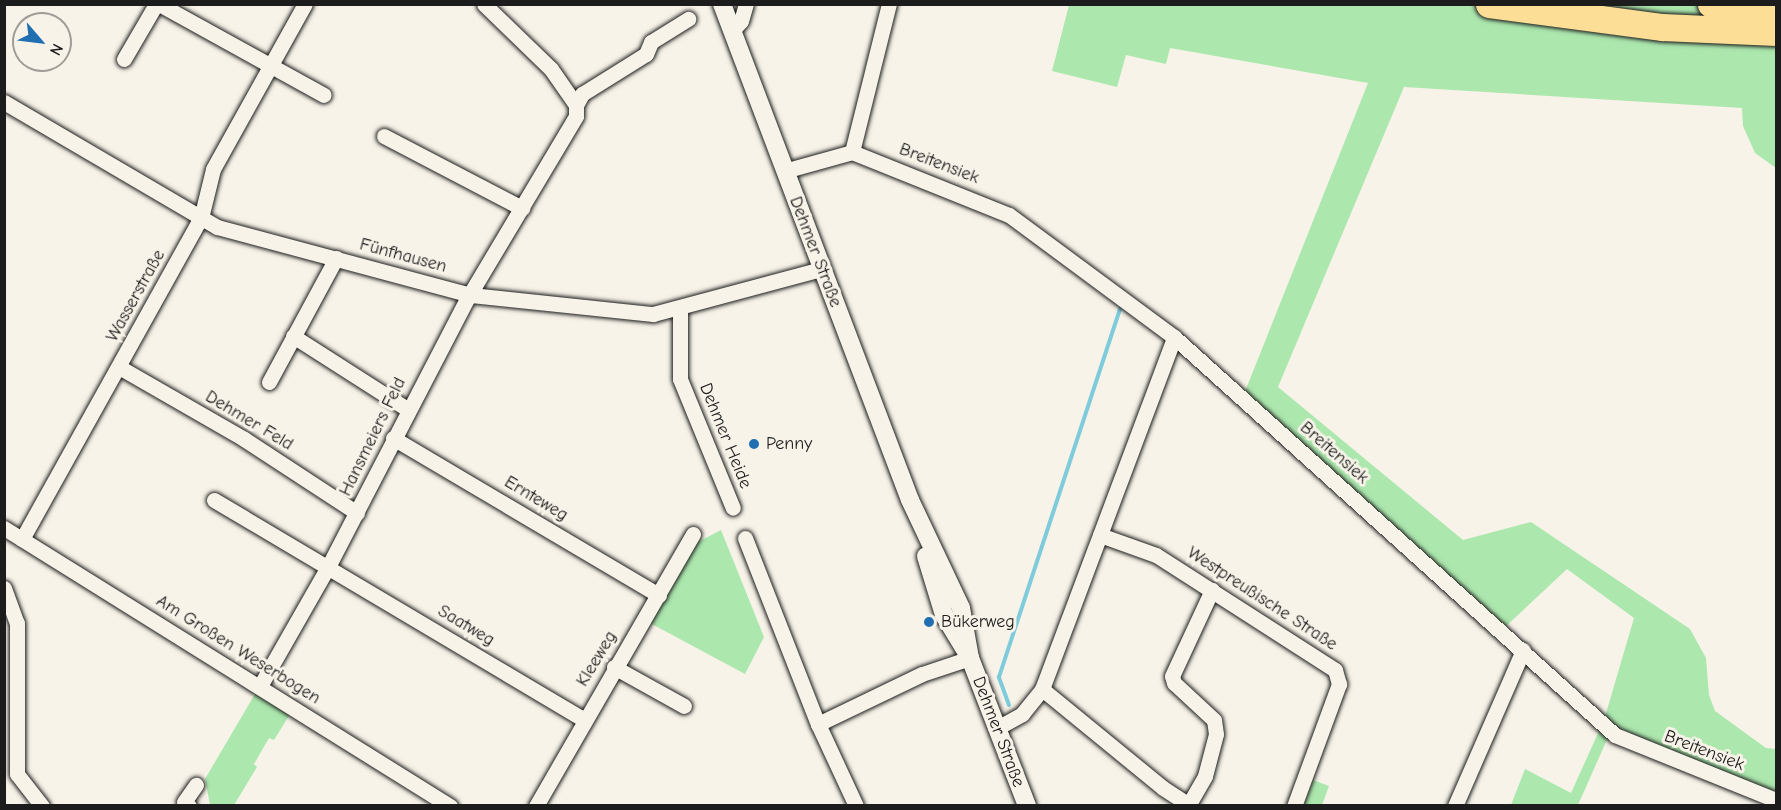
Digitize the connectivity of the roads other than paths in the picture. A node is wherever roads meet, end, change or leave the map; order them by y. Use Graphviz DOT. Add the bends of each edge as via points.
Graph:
graph roads {
  1 [pos="158,4"];
  2 [pos="305,4"];
  3 [pos="484,4"];
  4 [pos="722,4"];
  5 [pos="746,4"];
  6 [pos="889,4"];
  7 [pos="1489,4"];
  8 [pos="1711,4"];
  9 [pos="1776,7"];
  10 [pos="688,19"];
  11 [pos="732,31"];
  12 [pos="1776,32"];
  13 [pos="124,59"];
  14 [pos="271,66"];
  15 [pos="324,95"];
  16 [pos="4,102"];
  17 [pos="576,105"];
  18 [pos="384,136"];
  19 [pos="852,152"];
  20 [pos="784,171"];
  21 [pos="522,208"];
  22 [pos="201,218"];
  23 [pos="336,258"];
  24 [pos="821,269"];
  25 [pos="471,295"];
  26 [pos="680,308"];
  27 [pos="293,336"];
  28 [pos="1174,337"];
  29 [pos="119,367"];
  30 [pos="268,382"];
  31 [pos="407,409"];
  32 [pos="393,438"];
  33 [pos="214,500"];
  34 [pos="733,508"];
  35 [pos="357,513"];
  36 [pos="4,528"];
  37 [pos="693,534"];
  38 [pos="1100,535"];
  39 [pos="745,538"];
  40 [pos="22,539"];
  41 [pos="329,565"];
  42 [pos="4,588"];
  43 [pos="1212,590"];
  44 [pos="659,595"];
  45 [pos="1523,651"];
  46 [pos="970,658"];
  47 [pos="614,667"];
  48 [pos="260,686"];
  49 [pos="1042,688"];
  50 [pos="684,706"];
  51 [pos="583,719"];
  52 [pos="818,724"];
  53 [pos="997,728"];
  54 [pos="196,785"];
  55 [pos="1776,800"];
  56 [pos="1190,805"];
  57 [pos="42,806"];
  58 [pos="189,806"];
  59 [pos="450,806"];
  60 [pos="536,806"];
  61 [pos="856,806"];
  62 [pos="1026,806"];
  63 [pos="1294,806"];
  64 [pos="1455,806"];
  1 -- 13 [label="street"];
  1 -- 14 [label="street"];
  2 -- 14 [label="street, Wasserstraße"];
  3 -- 17 [label="street" via="551,69"];
  4 -- 11 [label="street, Dehmer Straße"];
  5 -- 11 [label="street" via="741,21"];
  6 -- 19 [label="street"];
  7 -- 12 [label="highway" via="1662,27"];
  8 -- 9 [label="highway"];
  10 -- 17 [label="street" via="651,42 646,54 582,94"];
  11 -- 20 [label="street, Dehmer Straße"];
  14 -- 15 [label="street"];
  14 -- 22 [label="street, Wasserstraße" via="213,169"];
  16 -- 22 [label="street, Fünfhausen"];
  17 -- 21 [label="street, Hansmeiers Feld" via="576,116"];
  18 -- 21 [label="street"];
  19 -- 20 [label="street"];
  19 -- 28 [label="street, Breitensiek" via="1009,215"];
  20 -- 24 [label="street, Dehmer Straße"];
  21 -- 25 [label="street, Hansmeiers Feld"];
  22 -- 23 [label="street, Fünfhausen" via="217,227"];
  22 -- 29 [label="street, Wasserstraße"];
  23 -- 25 [label="street, Fünfhausen"];
  23 -- 27 [label="street"];
  24 -- 26 [label="street, Fünfhausen"];
  24 -- 46 [label="street, Dehmer Straße" via="910,500 961,608"];
  25 -- 26 [label="street, Fünfhausen" via="653,314"];
  25 -- 31 [label="street, Hansmeiers Feld"];
  26 -- 34 [label="street, Dehmer Heide" via="680,379"];
  27 -- 30 [label="street"];
  27 -- 31 [label="street"];
  28 -- 38 [label="street"];
  28 -- 45 [label="street, Breitensiek"];
  29 -- 35 [label="street, Dehmer Feld" via="244,439"];
  29 -- 40 [label="street, Wasserstraße"];
  31 -- 32 [label="street, Hansmeiers Feld"];
  32 -- 35 [label="street, Hansmeiers Feld"];
  32 -- 44 [label="street, Ernteweg"];
  33 -- 41 [label="street, Saatweg"];
  35 -- 41 [label="street, Hansmeiers Feld"];
  36 -- 40 [label="street, Am Großen Weserbogen"];
  37 -- 44 [label="street, Kleeweg"];
  38 -- 43 [label="street, Westpreußische Straße" via="1156,555"];
  38 -- 49 [label="street"];
  39 -- 52 [label="street"];
  40 -- 48 [label="street, Am Großen Weserbogen"];
  41 -- 48 [label="street, Hansmeiers Feld"];
  41 -- 51 [label="street, Saatweg"];
  42 -- 57 [label="street" via="17,623 17,774"];
  43 -- 56 [label="street" via="1172,676 1174,683 1214,720 1216,734 1205,776"];
  43 -- 63 [label="street, Westpreußische Straße" via="1335,670 1339,684"];
  44 -- 47 [label="street, Kleeweg"];
  45 -- 55 [label="street, Breitensiek" via="1624,741"];
  45 -- 64 [label="street"];
  46 -- 52 [label="street" via="922,674"];
  46 -- 53 [label="street, Dehmer Straße"];
  47 -- 50 [label="street"];
  47 -- 51 [label="street, Kleeweg"];
  48 -- 59 [label="street, Am Großen Weserbogen"];
  49 -- 53 [label="street" via="1022,714"];
  49 -- 56 [label="street"];
  51 -- 60 [label="street, Kleeweg"];
  52 -- 61 [label="street"];
  53 -- 62 [label="street, Dehmer Straße"];
  54 -- 58 [label="street" via="184,802"];
}
